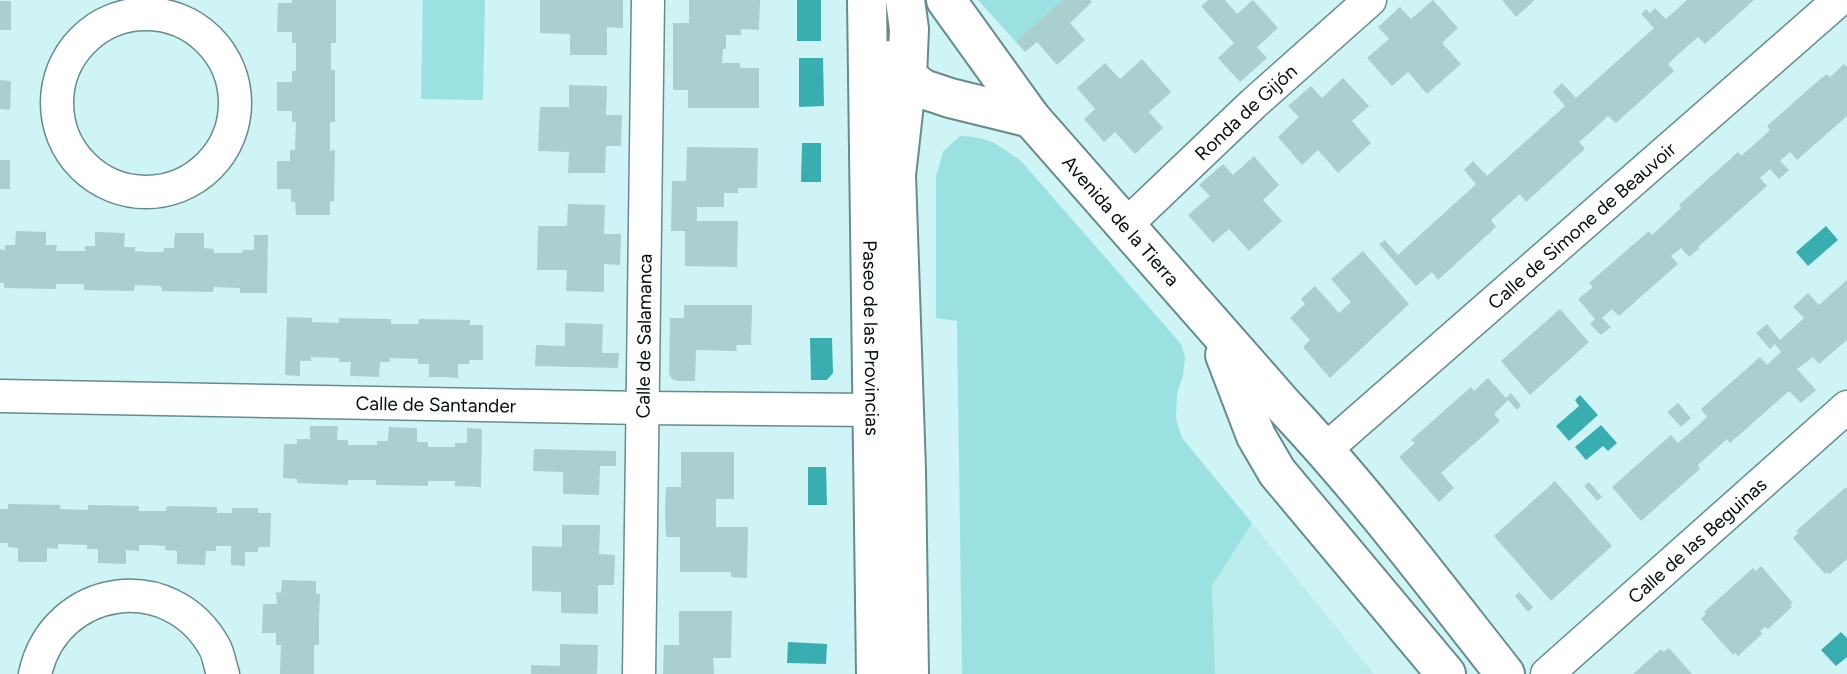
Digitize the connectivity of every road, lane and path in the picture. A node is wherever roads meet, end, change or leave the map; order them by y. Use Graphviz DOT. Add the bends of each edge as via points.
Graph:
graph roads {
  1 [pos="648,0"];
  2 [pos="905,0"];
  3 [pos="946,0"];
  4 [pos="1370,0"];
  5 [pos="1839,0"];
  6 [pos="148,6"];
  7 [pos="867,10"];
  8 [pos="927,88"];
  9 [pos="1031,118"];
  10 [pos="1125,226"];
  11 [pos="1211,324"];
  12 [pos="0,396"];
  13 [pos="1244,403"];
  14 [pos="1847,407"];
  15 [pos="642,408"];
  16 [pos="872,410"];
  17 [pos="1325,450"];
  18 [pos="35,674"];
  19 [pos="223,674"];
  20 [pos="639,674"];
  21 [pos="876,674"];
  22 [pos="909,674"];
  23 [pos="1446,674"];
  24 [pos="1505,674"];
  25 [pos="1547,674"];
  1 -- 15 [label="street, Calle de Salamanca"];
  2 -- 8 [label="street"];
  3 -- 9 [label="street, Avenida de la Tierra"];
  4 -- 10 [label="street, Ronda de Gijón"];
  5 -- 17 [label="street, Calle de Simone de Beauvoir"];
  6 -- 6 [label="street" via="90,33 69,56 58,85 57,117 67,147 86,171 113,187 144,193 175,189 202,173 223,150 235,121 235,89 225,59 206,35"];
  7 -- 8 [label="street" via="886,56"];
  7 -- 16 [label="street, Paseo de las Provincias"];
  8 -- 9 [label="street"];
  8 -- 22 [label="street, Paseo de las Provincias" via="919,134 896,175"];
  9 -- 10 [label="street, Avenida de la Tierra"];
  10 -- 11 [label="street, Avenida de la Tierra"];
  11 -- 13 [label="street"];
  11 -- 17 [label="street, Avenida de la Tierra"];
  12 -- 15 [label="street, Calle de Santander"];
  13 -- 17 [label="street" via="1309,450"];
  13 -- 23 [label="street" via="1277,472"];
  14 -- 25 [label="street, Calle de las Beguinas"];
  15 -- 16 [label="street, Calle de Santander"];
  15 -- 20 [label="street, Calle de Salamanca"];
  16 -- 21 [label="street, Paseo de las Provincias"];
  17 -- 24 [label="street, Avenida de la Tierra"];
  18 -- 19 [label="street" via="39,656 55,630 78,609 107,597 138,596 170,604 197,623 216,649"];
}
